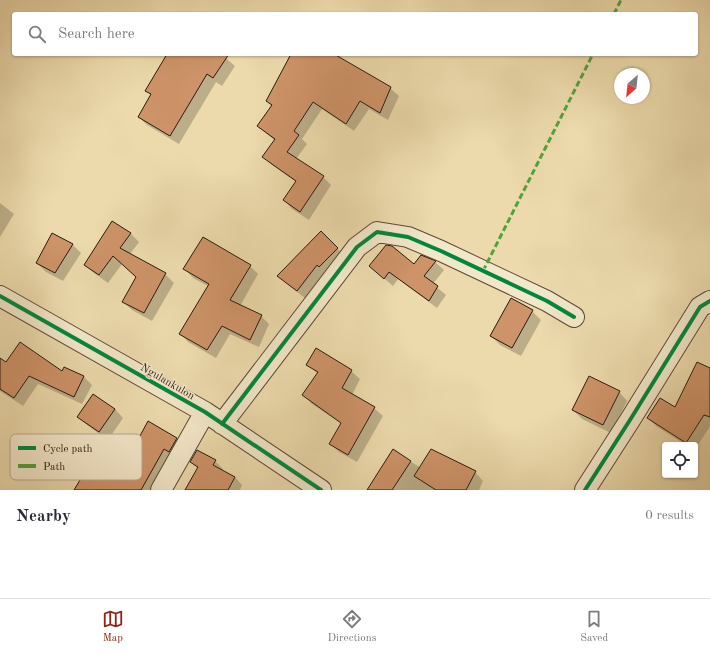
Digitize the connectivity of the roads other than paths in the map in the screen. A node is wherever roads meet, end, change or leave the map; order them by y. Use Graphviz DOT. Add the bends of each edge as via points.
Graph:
graph roads {
  1 [pos="0,296"];
  2 [pos="710,301"];
  3 [pos="574,317"];
  4 [pos="205,412"];
  5 [pos="222,424"];
  6 [pos="161,490"];
  7 [pos="321,490"];
  8 [pos="585,490"];
  1 -- 4 [label="street, Ngulankulon"];
  2 -- 8 [label="street" via="700,307"];
  3 -- 5 [label="street" via="547,301 441,250 408,237 377,232 357,247"];
  4 -- 5 [label="street, Ngulankulon"];
  4 -- 6 [label="street"];
  5 -- 7 [label="street, Ngulankulon"];
}
